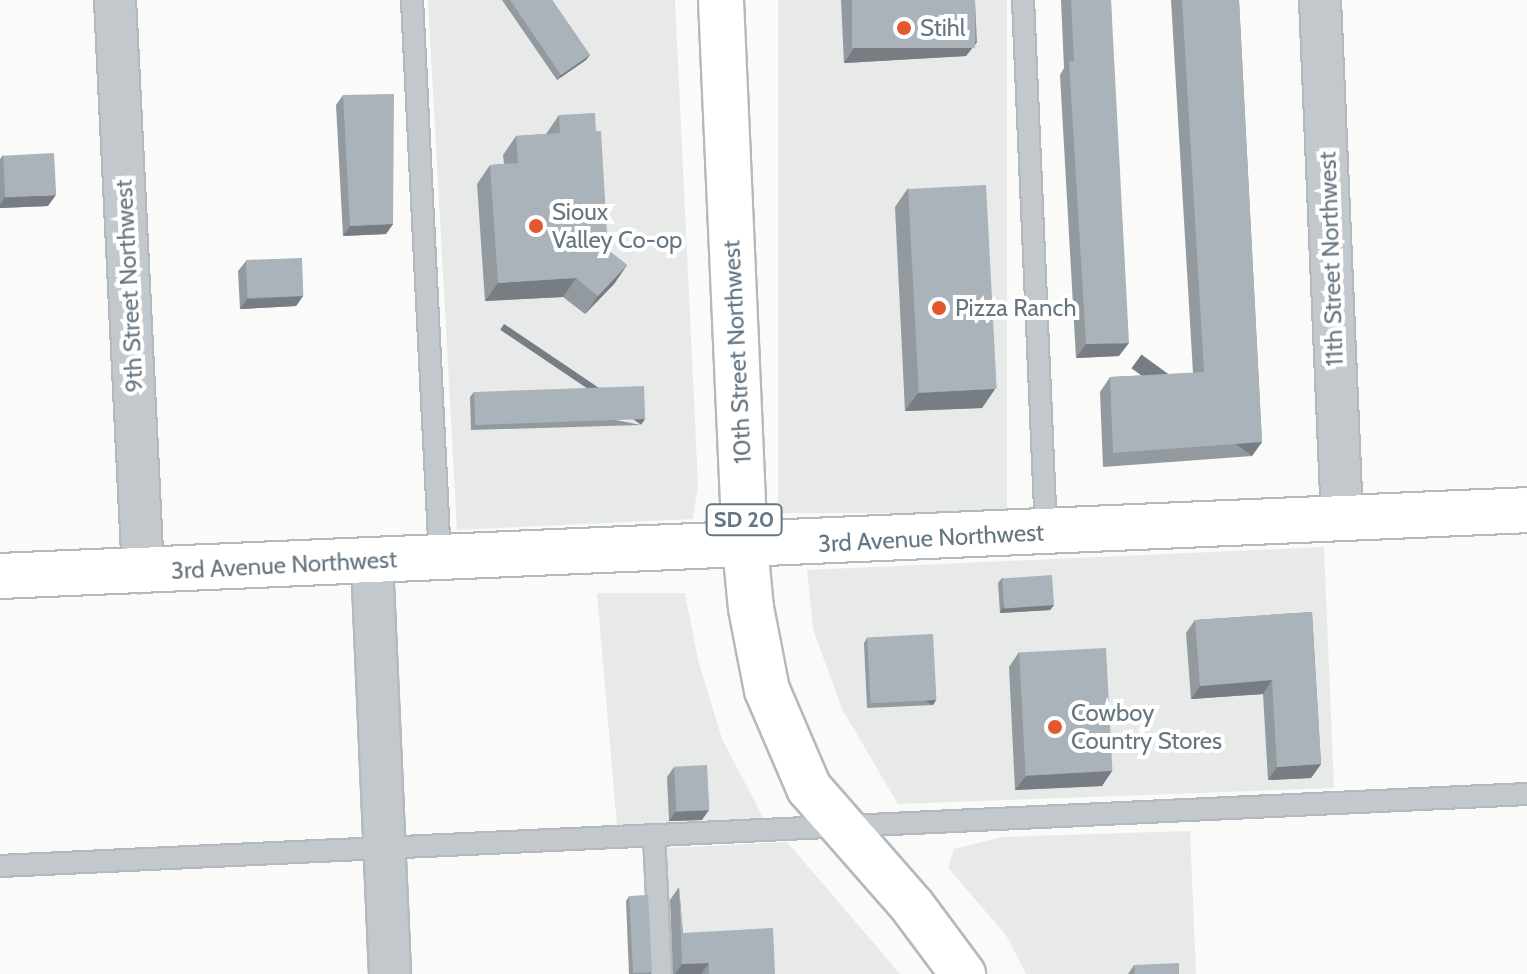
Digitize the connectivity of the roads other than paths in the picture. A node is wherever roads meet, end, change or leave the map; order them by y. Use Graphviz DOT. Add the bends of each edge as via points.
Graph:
graph roads {
  1 [pos="115,0"];
  2 [pos="412,0"];
  3 [pos="721,0"];
  4 [pos="1023,0"];
  5 [pos="1320,0"];
  6 [pos="1527,510"];
  7 [pos="1342,518"];
  8 [pos="1046,532"];
  9 [pos="745,547"];
  10 [pos="440,558"];
  11 [pos="372,561"];
  12 [pos="143,572"];
  13 [pos="0,576"];
  14 [pos="1527,794"];
  15 [pos="841,828"];
  16 [pos="654,836"];
  17 [pos="384,846"];
  18 [pos="0,866"];
  19 [pos="390,974"];
  20 [pos="661,974"];
  21 [pos="963,974"];
  1 -- 12 [label="street, 9th Street Northwest"];
  2 -- 10 [label="lane"];
  3 -- 9 [label="main road, 10th Street Northwest / SD 20"];
  4 -- 8 [label="lane"];
  5 -- 7 [label="street, 11th Street Northwest"];
  6 -- 7 [label="main road, 3rd Avenue Northwest"];
  7 -- 8 [label="main road, 3rd Avenue Northwest"];
  8 -- 9 [label="main road, 3rd Avenue Northwest"];
  9 -- 10 [label="main road, 3rd Avenue Northwest"];
  9 -- 15 [label="main road, 10th Street Northwest / SD 20" via="767,690 795,764"];
  10 -- 11 [label="main road, 3rd Avenue Northwest"];
  11 -- 12 [label="main road, 3rd Avenue Northwest"];
  11 -- 17 [label="street"];
  12 -- 13 [label="main road, 3rd Avenue Northwest"];
  14 -- 15 [label="lane"];
  15 -- 16 [label="lane"];
  15 -- 21 [label="main road, 10th Street Northwest / SD 20" via="913,907"];
  16 -- 17 [label="lane"];
  16 -- 20 [label="lane"];
  17 -- 18 [label="lane"];
  17 -- 19 [label="street"];
}
